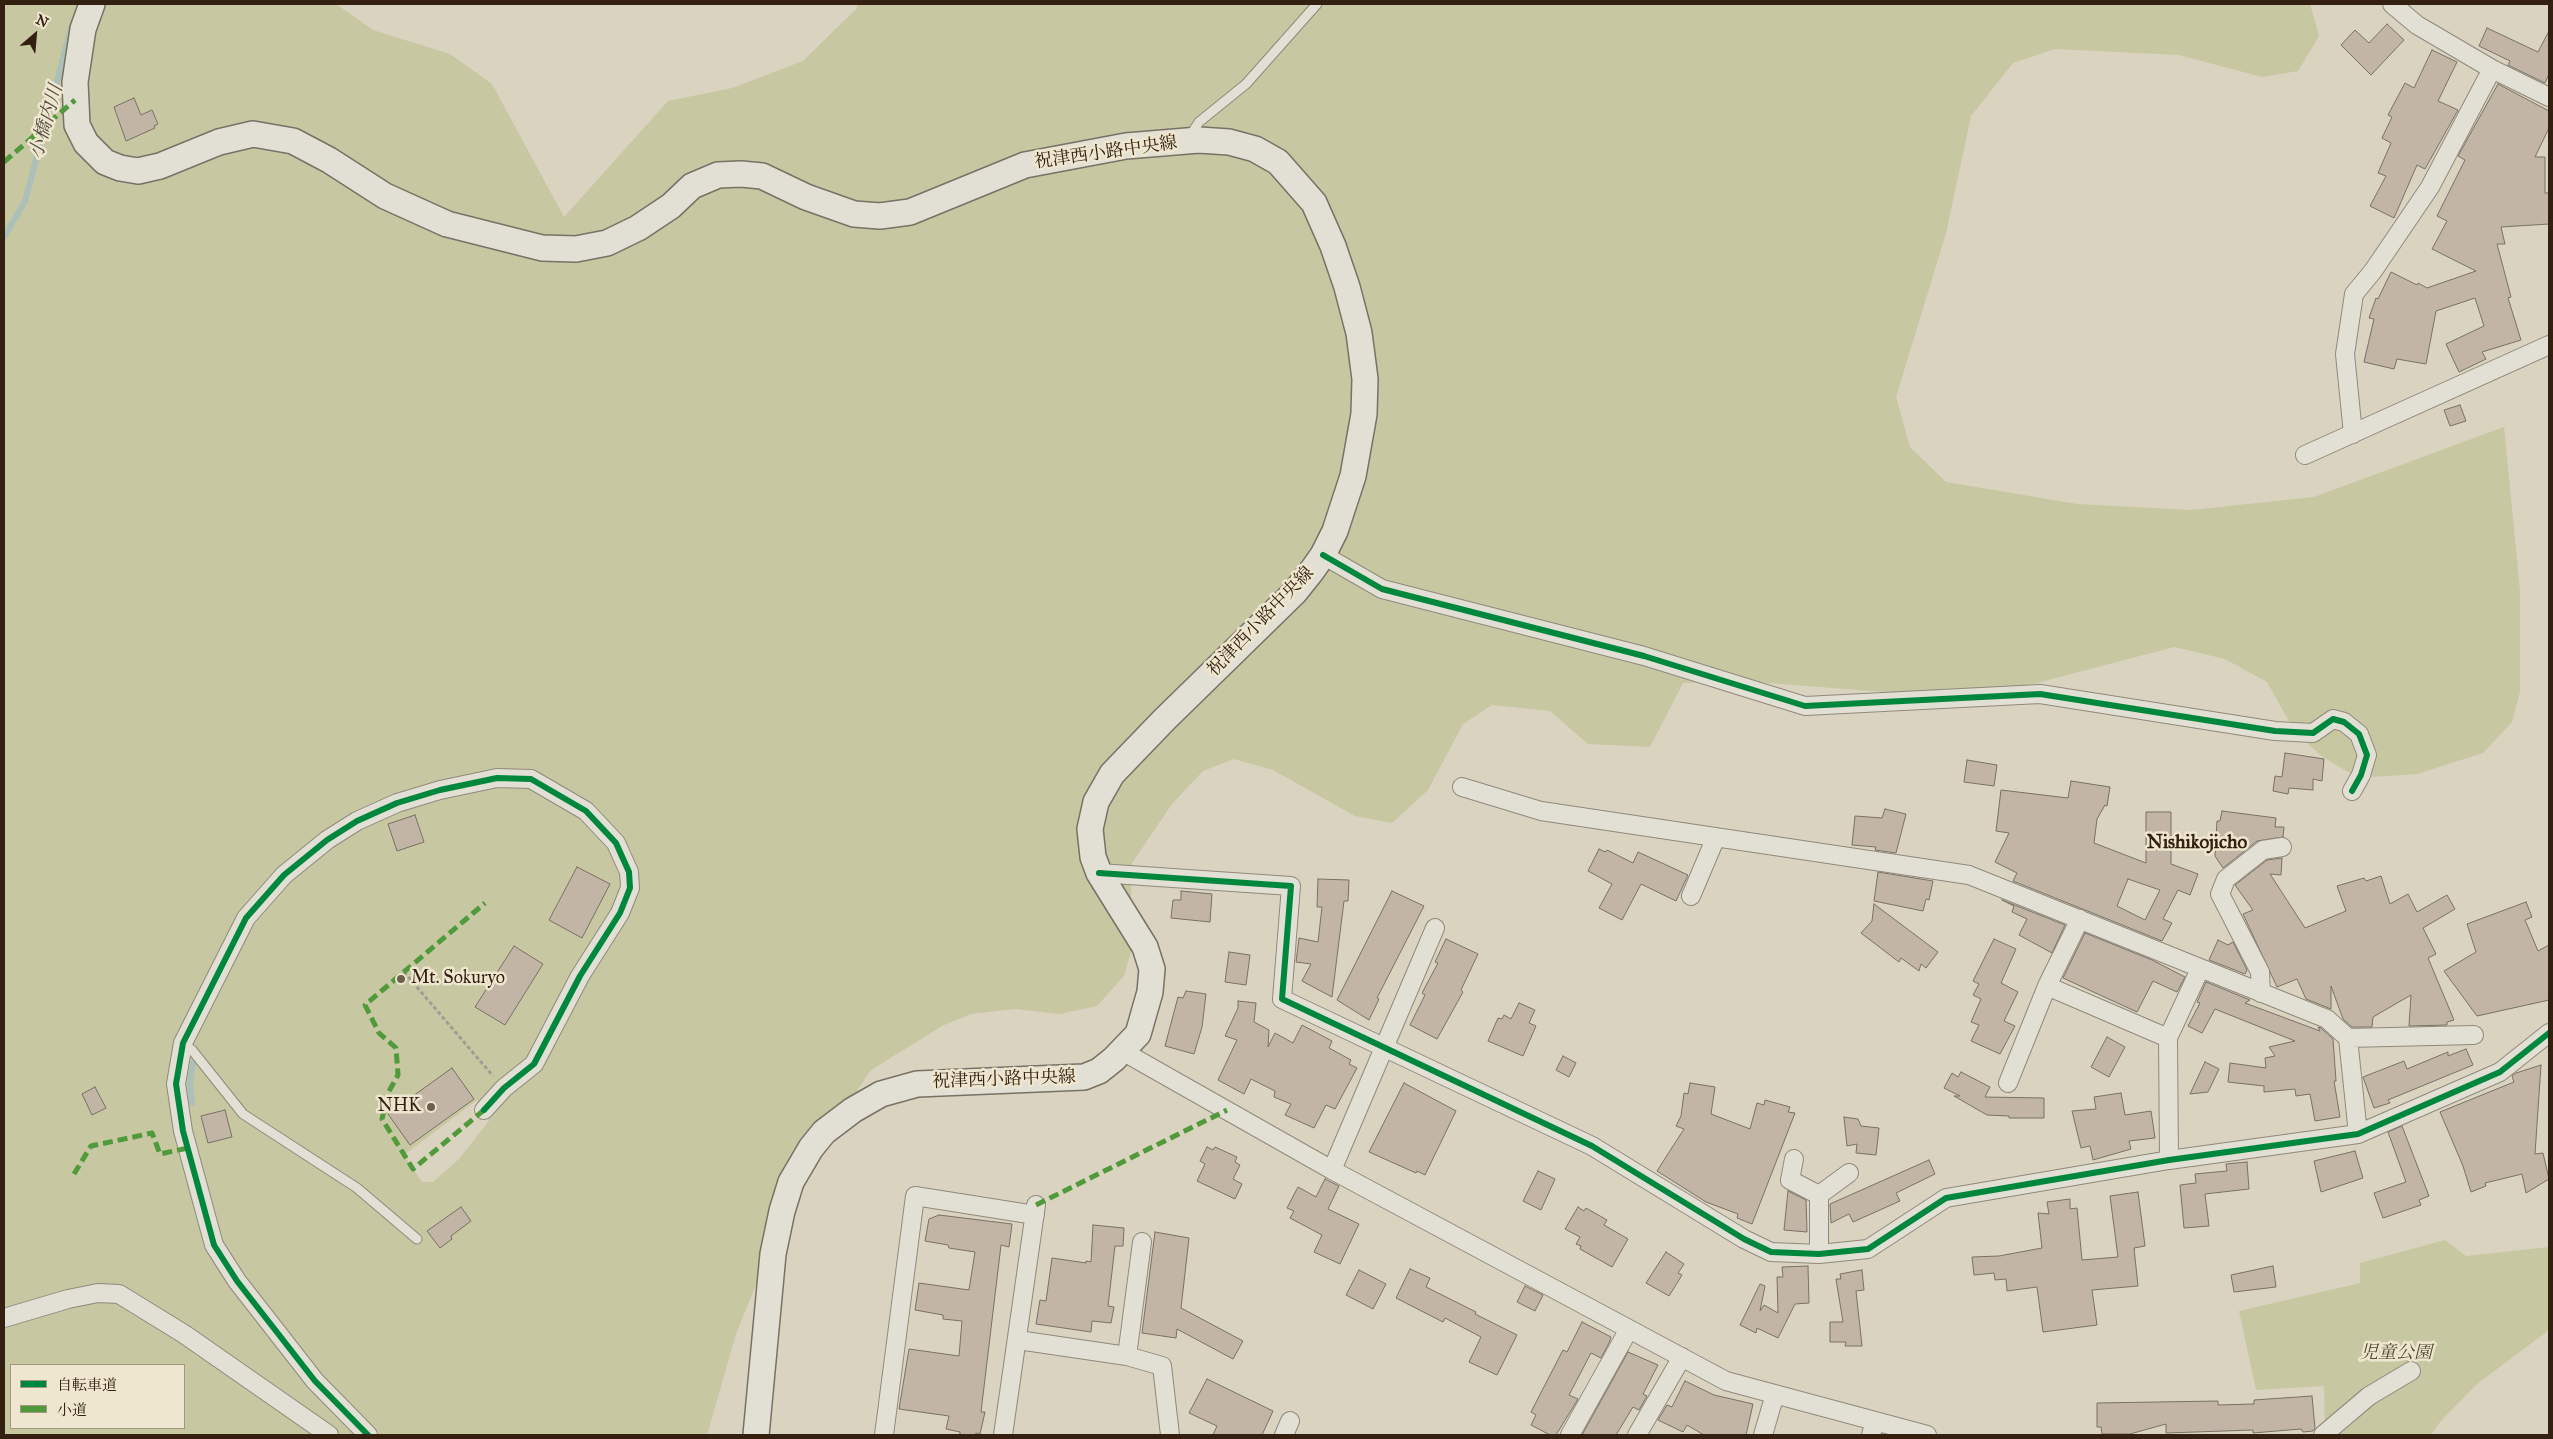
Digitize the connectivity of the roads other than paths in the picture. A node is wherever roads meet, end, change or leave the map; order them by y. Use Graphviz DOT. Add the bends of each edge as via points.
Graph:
graph roads {
  1 [pos="92,4"];
  2 [pos="1317,4"];
  3 [pos="2392,4"];
  4 [pos="2492,68"];
  5 [pos="2549,97"];
  6 [pos="1187,141"];
  7 [pos="2549,345"];
  8 [pos="2353,434"];
  9 [pos="2305,455"];
  10 [pos="1323,555"];
  11 [pos="1462,788"];
  12 [pos="2352,792"];
  13 [pos="1716,837"];
  14 [pos="2282,848"];
  15 [pos="1099,872"];
  16 [pos="1691,896"];
  17 [pos="2080,919"];
  18 [pos="1435,928"];
  19 [pos="2200,969"];
  20 [pos="2047,986"];
  21 [pos="2261,993"];
  22 [pos="2549,1033"];
  23 [pos="2474,1036"];
  24 [pos="2168,1038"];
  25 [pos="2348,1038"];
  26 [pos="183,1043"];
  27 [pos="1386,1047"];
  28 [pos="1122,1051"];
  29 [pos="2008,1083"];
  30 [pos="484,1110"];
  31 [pos="2358,1134"];
  32 [pos="1794,1159"];
  33 [pos="2169,1160"];
  34 [pos="1332,1170"];
  35 [pos="1849,1173"];
  36 [pos="1819,1195"];
  37 [pos="417,1239"];
  38 [pos="1142,1242"];
  39 [pos="1819,1254"];
  40 [pos="4,1318"];
  41 [pos="1629,1328"];
  42 [pos="1018,1340"];
  43 [pos="1127,1356"];
  44 [pos="1682,1357"];
  45 [pos="2411,1371"];
  46 [pos="1775,1394"];
  47 [pos="1873,1428"];
  48 [pos="329,1435"];
  49 [pos="368,1435"];
  50 [pos="756,1435"];
  51 [pos="884,1435"];
  52 [pos="1003,1435"];
  53 [pos="1170,1435"];
  54 [pos="1570,1435"];
  55 [pos="1637,1435"];
  56 [pos="1763,1435"];
  57 [pos="1926,1435"];
  58 [pos="2323,1435"];
  1 -- 6 [label="main road, 祝津西小路中央線" via="83,29 74,82 77,125 86,143 105,162 138,171 253,134 293,141 385,196 447,224 542,248 576,249 607,243 672,206 692,186 718,175 762,176 806,197 854,214 880,216 910,212 1025,165 1126,146"];
  2 -- 6 [label="lane" via="1246,84 1199,122"];
  3 -- 4 [label="street" via="2417,25"];
  4 -- 5 [label="street"];
  4 -- 8 [label="street" via="2430,187 2374,271 2354,294 2345,354"];
  6 -- 10 [label="main road, 祝津西小路中央線" via="1228,142 1255,149 1278,162 1314,203 1347,287 1359,333 1365,379 1364,414 1353,476"];
  7 -- 8 [label="street"];
  8 -- 9 [label="street"];
  10 -- 12 [label="street" via="1382,589 1644,656 1805,706 2040,694 2274,731 2313,733 2333,719 2344,722 2359,734 2367,755 2362,775"];
  10 -- 15 [label="main road, 祝津西小路中央線" via="1295,592 1112,774 1096,802 1090,829 1090,844"];
  11 -- 13 [label="street" via="1541,811"];
  13 -- 16 [label="street"];
  13 -- 17 [label="street" via="1969,875"];
  14 -- 21 [label="street" via="2263,850 2226,879 2220,894 2260,972"];
  15 -- 27 [label="street" via="1291,886 1282,999"];
  15 -- 28 [label="main road, 祝津西小路中央線" via="1146,947 1152,969 1150,992 1138,1034"];
  17 -- 19 [label="street"];
  17 -- 20 [label="street"];
  18 -- 27 [label="street"];
  19 -- 21 [label="street"];
  19 -- 24 [label="street"];
  20 -- 24 [label="street"];
  20 -- 29 [label="street"];
  21 -- 25 [label="street" via="2327,1019"];
  22 -- 31 [label="street" via="2500,1072"];
  23 -- 25 [label="street"];
  24 -- 33 [label="street"];
  25 -- 31 [label="street"];
  26 -- 30 [label="street" via="246,918 284,875 327,840 357,821 423,795 497,778 531,780 586,811 616,843 629,872 630,888 620,913 580,976 534,1064 504,1088"];
  26 -- 37 [label="lane" via="243,1114 356,1188"];
  26 -- 49 [label="street" via="176,1084 183,1131 214,1245 237,1281 316,1380"];
  27 -- 34 [label="street"];
  27 -- 39 [label="street" via="1592,1146 1744,1239 1771,1252"];
  28 -- 34 [label="street"];
  28 -- 50 [label="main road, 祝津西小路中央線" via="1099,1071 1084,1077 917,1084 881,1094 824,1132 791,1182 782,1211 773,1254"];
  31 -- 33 [label="street"];
  32 -- 36 [label="street" via="1790,1180"];
  33 -- 39 [label="street" via="1946,1198 1868,1249"];
  34 -- 41 [label="street"];
  35 -- 36 [label="street"];
  36 -- 39 [label="street"];
  38 -- 43 [label="street"];
  40 -- 48 [label="street" via="68,1299 98,1293 119,1294 184,1334"];
  41 -- 44 [label="street"];
  41 -- 54 [label="street"];
  42 -- 43 [label="street"];
  42 -- 51 [label="street" via="1036,1210 915,1196"];
  42 -- 52 [label="street"];
  43 -- 53 [label="street" via="1162,1366"];
  44 -- 46 [label="street" via="1726,1381"];
  44 -- 55 [label="street"];
  45 -- 58 [label="street" via="2369,1396"];
  46 -- 47 [label="street"];
  46 -- 56 [label="street"];
  47 -- 57 [label="street"];
}
